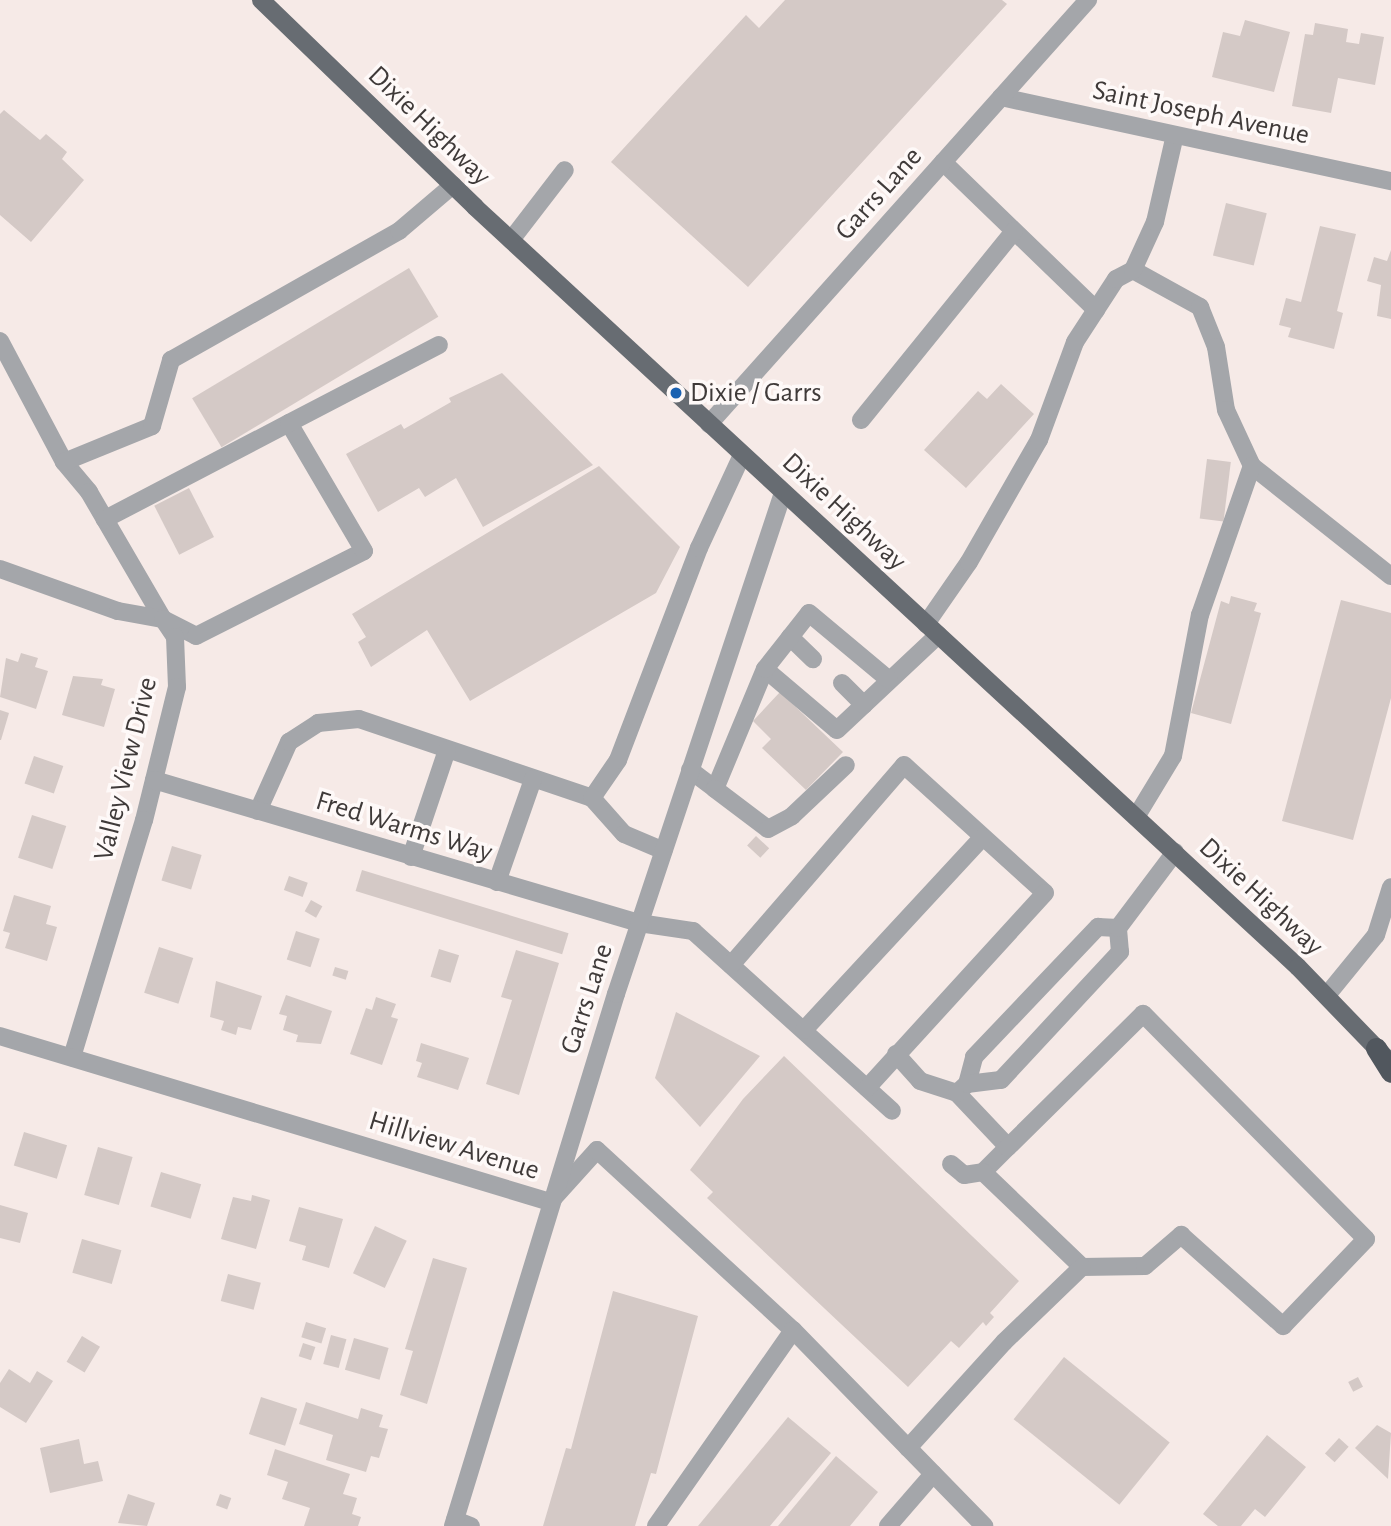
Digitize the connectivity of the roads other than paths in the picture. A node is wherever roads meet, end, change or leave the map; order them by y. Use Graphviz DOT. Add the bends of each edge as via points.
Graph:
graph roads {
  1 [pos="261,0"];
  2 [pos="1088,0"];
  3 [pos="1001,97"];
  4 [pos="1175,135"];
  5 [pos="943,162"];
  6 [pos="565,170"];
  7 [pos="1391,181"];
  8 [pos="453,185"];
  9 [pos="1014,232"];
  10 [pos="511,240"];
  11 [pos="1133,270"];
  12 [pos="1096,310"];
  13 [pos="0,341"];
  14 [pos="439,345"];
  15 [pos="861,420"];
  16 [pos="289,423"];
  17 [pos="709,424"];
  18 [pos="742,455"];
  19 [pos="64,462"];
  20 [pos="1252,466"];
  21 [pos="783,493"];
  22 [pos="105,519"];
  23 [pos="0,569"];
  24 [pos="1391,576"];
  25 [pos="163,619"];
  26 [pos="932,630"];
  27 [pos="790,637"];
  28 [pos="813,659"];
  29 [pos="765,669"];
  30 [pos="889,680"];
  31 [pos="842,683"];
  32 [pos="864,705"];
  33 [pos="447,750"];
  34 [pos="846,765"];
  35 [pos="690,770"];
  36 [pos="533,779"];
  37 [pos="153,780"];
  38 [pos="716,789"];
  39 [pos="592,798"];
  40 [pos="258,811"];
  41 [pos="1136,817"];
  42 [pos="983,837"];
  43 [pos="664,851"];
  44 [pos="1175,852"];
  45 [pos="411,857"];
  46 [pos="497,882"];
  47 [pos="1391,887"];
  48 [pos="639,923"];
  49 [pos="1118,928"];
  50 [pos="731,965"];
  51 [pos="1327,995"];
  52 [pos="804,1031"];
  53 [pos="0,1036"];
  54 [pos="897,1054"];
  55 [pos="1383,1055"];
  56 [pos="72,1057"];
  57 [pos="1391,1072"];
  58 [pos="867,1088"];
  59 [pos="962,1088"];
  60 [pos="892,1111"];
  61 [pos="1008,1147"];
  62 [pos="951,1164"];
  63 [pos="983,1172"];
  64 [pos="550,1202"];
  65 [pos="1082,1267"];
  66 [pos="793,1330"];
  67 [pos="908,1448"];
  68 [pos="933,1474"];
  69 [pos="460,1524"];
  70 [pos="656,1526"];
  71 [pos="888,1526"];
  72 [pos="984,1526"];
  1 -- 8 [label="main road, Dixie Highway"];
  2 -- 3 [label="street, Garrs Lane"];
  3 -- 4 [label="street, Saint Joseph Avenue"];
  3 -- 5 [label="street, Garrs Lane"];
  4 -- 7 [label="street, Saint Joseph Avenue"];
  4 -- 11 [label="street" via="1155,222"];
  5 -- 9 [label="street"];
  5 -- 17 [label="street, Garrs Lane"];
  6 -- 10 [label="street"];
  8 -- 10 [label="main road, Dixie Highway"];
  8 -- 19 [label="street" via="399,231 171,360 152,426"];
  9 -- 12 [label="street"];
  9 -- 15 [label="street"];
  10 -- 17 [label="main road, Dixie Highway"];
  11 -- 12 [label="street" via="1116,279"];
  11 -- 20 [label="street" via="1200,307 1216,347 1226,410"];
  12 -- 26 [label="street" via="1075,342 1039,440"];
  13 -- 19 [label="street, Valley View Drive"];
  14 -- 16 [label="street"];
  16 -- 22 [label="street"];
  16 -- 25 [label="street" via="364,551 196,636"];
  17 -- 18 [label="main road, Dixie Highway"];
  18 -- 21 [label="main road, Dixie Highway"];
  18 -- 39 [label="street" via="699,548 618,760"];
  19 -- 22 [label="street, Valley View Drive"];
  20 -- 24 [label="street"];
  20 -- 41 [label="street" via="1200,615 1173,756"];
  21 -- 26 [label="main road, Dixie Highway"];
  21 -- 35 [label="street, Garrs Lane"];
  22 -- 25 [label="street, Valley View Drive"];
  23 -- 25 [label="street" via="118,611"];
  25 -- 37 [label="street, Valley View Drive" via="175,637 177,687"];
  26 -- 30 [label="street"];
  26 -- 41 [label="main road, Dixie Highway"];
  27 -- 28 [label="street"];
  27 -- 29 [label="street"];
  27 -- 30 [label="street" via="809,613"];
  29 -- 32 [label="street" via="837,730"];
  29 -- 38 [label="street"];
  30 -- 32 [label="street"];
  31 -- 32 [label="street"];
  33 -- 36 [label="street"];
  33 -- 40 [label="street" via="359,719 317,723 289,742"];
  33 -- 45 [label="street"];
  34 -- 38 [label="street" via="792,816 768,829"];
  35 -- 38 [label="street"];
  35 -- 43 [label="street, Garrs Lane"];
  36 -- 39 [label="street"];
  36 -- 46 [label="street"];
  37 -- 40 [label="street, Fred Warms Way"];
  37 -- 56 [label="street, Valley View Drive"];
  39 -- 43 [label="street" via="624,834"];
  40 -- 45 [label="street, Fred Warms Way"];
  41 -- 44 [label="main road, Dixie Highway"];
  42 -- 50 [label="street" via="904,765"];
  42 -- 52 [label="street"];
  42 -- 54 [label="street" via="1045,893"];
  43 -- 48 [label="street, Garrs Lane"];
  44 -- 49 [label="street"];
  44 -- 51 [label="main road, Dixie Highway"];
  45 -- 46 [label="street, Fred Warms Way"];
  46 -- 48 [label="street, Fred Warms Way"];
  47 -- 51 [label="street" via="1376,935"];
  48 -- 50 [label="street, Fred Warms Way" via="693,931"];
  48 -- 64 [label="street, Garrs Lane"];
  49 -- 59 [label="street" via="1098,927 974,1057"];
  49 -- 59 [label="street" via="1120,952 1001,1080"];
  50 -- 52 [label="street, Fred Warms Way"];
  51 -- 55 [label="main road, Dixie Highway"];
  52 -- 58 [label="street, Fred Warms Way"];
  53 -- 56 [label="street, Hillview Avenue"];
  54 -- 58 [label="street"];
  54 -- 59 [label="street" via="920,1081"];
  55 -- 57 [label="highway"];
  56 -- 64 [label="street, Hillview Avenue"];
  58 -- 60 [label="street, Fred Warms Way"];
  59 -- 61 [label="street"];
  61 -- 63 [label="street"];
  61 -- 65 [label="street" via="1143,1014 1366,1240 1283,1326 1181,1235 1145,1266"];
  62 -- 63 [label="street" via="964,1175"];
  63 -- 65 [label="street"];
  64 -- 66 [label="street, Hillview Avenue" via="597,1150"];
  64 -- 69 [label="street, Garrs Lane"];
  65 -- 67 [label="street" via="1004,1342"];
  66 -- 67 [label="street, Hillview Avenue"];
  66 -- 70 [label="street"];
  67 -- 68 [label="street, Hillview Avenue"];
  68 -- 71 [label="street"];
  68 -- 72 [label="street, Hillview Avenue"];
}
